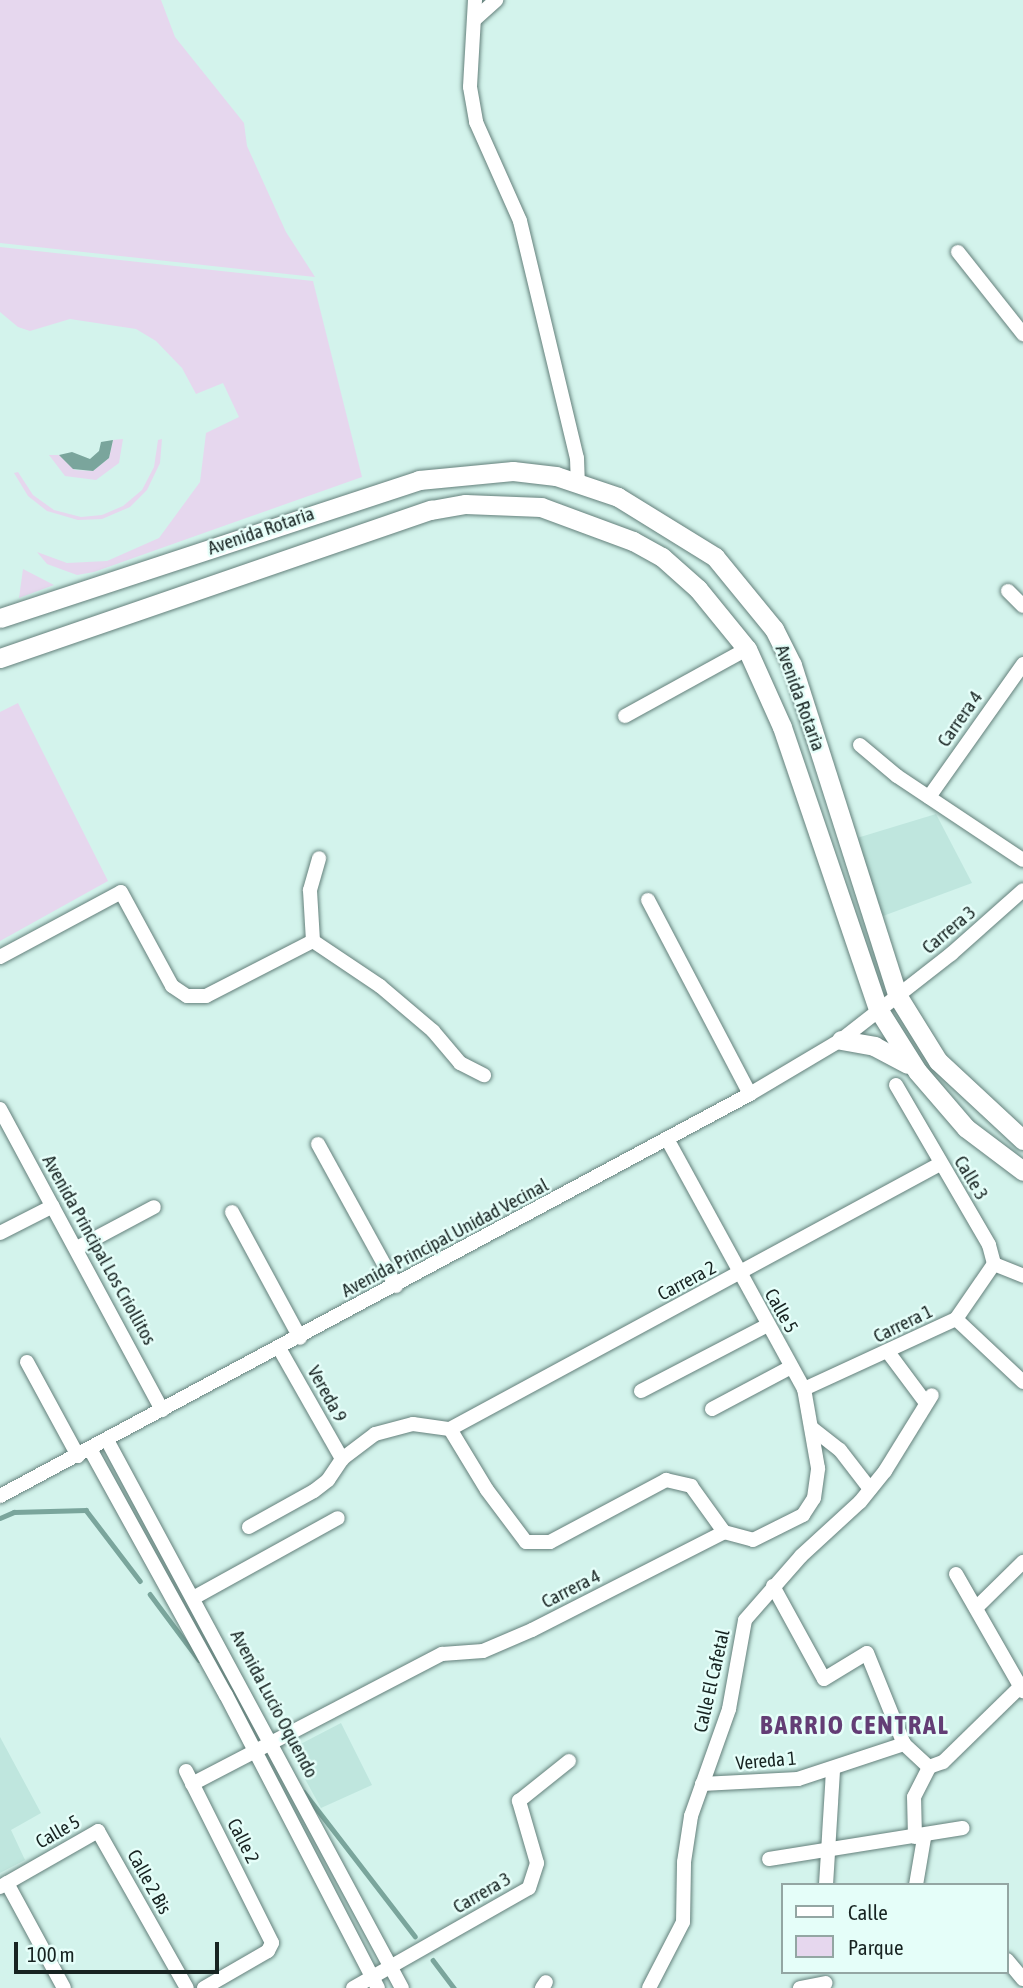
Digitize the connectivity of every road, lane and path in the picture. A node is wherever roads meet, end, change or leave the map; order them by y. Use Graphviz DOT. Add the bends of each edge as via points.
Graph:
graph roads {
  1 [pos="474,0"];
  2 [pos="496,0"];
  3 [pos="474,20"];
  4 [pos="958,252"];
  5 [pos="1023,334"];
  6 [pos="578,482"];
  7 [pos="1008,591"];
  8 [pos="1023,607"];
  9 [pos="0,618"];
  10 [pos="747,649"];
  11 [pos="0,658"];
  12 [pos="1023,664"];
  13 [pos="625,716"];
  14 [pos="863,748"];
  15 [pos="929,797"];
  16 [pos="319,858"];
  17 [pos="1023,860"];
  18 [pos="1023,890"];
  19 [pos="648,900"];
  20 [pos="313,941"];
  21 [pos="0,957"];
  22 [pos="897,995"];
  23 [pos="877,1009"];
  24 [pos="841,1040"];
  25 [pos="917,1071"];
  26 [pos="484,1075"];
  27 [pos="897,1086"];
  28 [pos="750,1094"];
  29 [pos="0,1110"];
  30 [pos="668,1140"];
  31 [pos="1023,1140"];
  32 [pos="318,1144"];
  33 [pos="940,1164"];
  34 [pos="1023,1171"];
  35 [pos="53,1206"];
  36 [pos="154,1207"];
  37 [pos="232,1212"];
  38 [pos="0,1233"];
  39 [pos="77,1248"];
  40 [pos="994,1264"];
  41 [pos="739,1275"];
  42 [pos="1023,1276"];
  43 [pos="396,1286"];
  44 [pos="956,1319"];
  45 [pos="766,1326"];
  46 [pos="300,1338"];
  47 [pos="279,1349"];
  48 [pos="888,1352"];
  49 [pos="27,1362"];
  50 [pos="791,1367"];
  51 [pos="1023,1382"];
  52 [pos="804,1389"];
  53 [pos="641,1391"];
  54 [pos="712,1409"];
  55 [pos="162,1410"];
  56 [pos="450,1429"];
  57 [pos="813,1429"];
  58 [pos="107,1440"];
  59 [pos="84,1452"];
  60 [pos="342,1459"];
  61 [pos="870,1489"];
  62 [pos="0,1496"];
  63 [pos="338,1518"];
  64 [pos="249,1527"];
  65 [pos="724,1532"];
  66 [pos="1023,1562"];
  67 [pos="956,1574"];
  68 [pos="773,1586"];
  69 [pos="195,1597"];
  70 [pos="976,1608"];
  71 [pos="1022,1687"];
  72 [pos="273,1741"];
  73 [pos="904,1744"];
  74 [pos="255,1750"];
  75 [pos="569,1761"];
  76 [pos="929,1767"];
  77 [pos="833,1770"];
  78 [pos="702,1784"];
  79 [pos="963,1828"];
  80 [pos="98,1831"];
  81 [pos="919,1838"];
  82 [pos="829,1846"];
  83 [pos="769,1859"];
  84 [pos="827,1883"];
  85 [pos="916,1883"];
  86 [pos="4,1885"];
  87 [pos="1009,1962"];
  88 [pos="391,1967"];
  89 [pos="1023,1979"];
  90 [pos="827,1981"];
  91 [pos="375,1983"];
  92 [pos="64,1988"];
  93 [pos="187,1988"];
  94 [pos="204,1988"];
  95 [pos="353,1988"];
  96 [pos="402,1988"];
  97 [pos="649,1988"];
  98 [pos="800,1988"];
  1 -- 3 [label="street"];
  2 -- 3 [label="street"];
  3 -- 6 [label="street" via="470,87 476,121 520,221 577,458"];
  4 -- 5 [label="street"];
  6 -- 9 [label="main road, Avenida Rotaria" via="513,471 450,475 397,485"];
  6 -- 22 [label="main road, Avenida Rotaria" via="618,497 715,557 774,629 792,665"];
  7 -- 8 [label="street"];
  10 -- 11 [label="main road, Avenida Rotaria" via="698,589 662,557 633,541 541,507 466,504 388,524"];
  10 -- 13 [label="street"];
  10 -- 23 [label="main road, Avenida Rotaria" via="782,727"];
  12 -- 15 [label="street, Carrera 4"];
  14 -- 15 [label="street"];
  15 -- 17 [label="street"];
  16 -- 20 [label="street" via="310,890"];
  18 -- 22 [label="street, Carrera 3"];
  19 -- 28 [label="street"];
  20 -- 21 [label="street" via="206,996 187,996 172,986 121,892"];
  20 -- 26 [label="street" via="380,986 433,1031 460,1063"];
  22 -- 23 [label="street, Avenida Principal Unidad Vecinal"];
  22 -- 31 [label="main road, Avenida Rotaria" via="938,1061"];
  23 -- 24 [label="street, Avenida Principal Unidad Vecinal"];
  23 -- 25 [label="main road, Avenida Rotaria"];
  24 -- 25 [label="main road" via="885,1050"];
  24 -- 28 [label="street, Avenida Principal Unidad Vecinal"];
  25 -- 34 [label="main road, Avenida Rotaria" via="966,1128"];
  27 -- 33 [label="street, Calle 3"];
  28 -- 30 [label="street, Avenida Principal Unidad Vecinal"];
  29 -- 35 [label="street, Avenida Principal Los Criollitos"];
  30 -- 41 [label="street, Calle 5"];
  30 -- 43 [label="street, Avenida Principal Unidad Vecinal"];
  32 -- 43 [label="street"];
  33 -- 40 [label="street, Calle 3" via="989,1245"];
  33 -- 41 [label="street, Carrera 2"];
  35 -- 38 [label="street"];
  35 -- 39 [label="street, Avenida Principal Los Criollitos"];
  36 -- 39 [label="street"];
  37 -- 46 [label="street"];
  39 -- 55 [label="street, Avenida Principal Los Criollitos"];
  40 -- 42 [label="street"];
  40 -- 44 [label="street, Carrera 1"];
  41 -- 45 [label="street, Calle 5"];
  41 -- 56 [label="street, Carrera 2"];
  43 -- 46 [label="street, Avenida Principal Unidad Vecinal"];
  44 -- 48 [label="street, Carrera 1"];
  44 -- 51 [label="street"];
  45 -- 50 [label="street, Calle 5"];
  45 -- 53 [label="street"];
  46 -- 47 [label="street, Avenida Principal Unidad Vecinal"];
  47 -- 55 [label="street, Avenida Principal Unidad Vecinal"];
  47 -- 60 [label="street, Vereda 9"];
  48 -- 52 [label="street, Carrera 1"];
  48 -- 61 [label="street, Calle El Cafetal" via="929,1399"];
  49 -- 59 [label="street, Avenida Lucio Oquendo"];
  50 -- 52 [label="street, Calle 5"];
  50 -- 54 [label="street"];
  52 -- 57 [label="street, Calle 5"];
  55 -- 58 [label="street, Avenida Principal Unidad Vecinal"];
  56 -- 60 [label="street" via="413,1424 375,1434"];
  56 -- 65 [label="street" via="526,1542 550,1542 666,1480 691,1486"];
  57 -- 61 [label="street" via="840,1450"];
  57 -- 65 [label="street" via="818,1468 814,1498 803,1515 753,1539"];
  58 -- 59 [label="street, Avenida Principal Unidad Vecinal"];
  58 -- 69 [label="street, Avenida Lucio Oquendo"];
  59 -- 62 [label="street, Avenida Principal Unidad Vecinal"];
  59 -- 74 [label="street, Avenida Lucio Oquendo"];
  60 -- 64 [label="street" via="328,1480"];
  61 -- 68 [label="street, Calle El Cafetal"];
  63 -- 69 [label="street"];
  65 -- 72 [label="street, Carrera 4" via="532,1630 483,1651 442,1654"];
  66 -- 70 [label="street"];
  67 -- 70 [label="street"];
  68 -- 73 [label="street" via="824,1679 867,1653"];
  68 -- 78 [label="street, Calle El Cafetal" via="745,1620 729,1709"];
  69 -- 72 [label="street, Avenida Lucio Oquendo"];
  70 -- 71 [label="street"];
  71 -- 76 [label="street" via="957,1754"];
  72 -- 74 [label="street"];
  72 -- 88 [label="street, Avenida Lucio Oquendo"];
  73 -- 76 [label="street"];
  73 -- 77 [label="street"];
  74 -- 91 [label="street, Avenida Lucio Oquendo"];
  74 -- 94 [label="street, Calle 2" via="189,1777 272,1942 268,1951"];
  75 -- 88 [label="street, Carrera 3" via="519,1801 538,1870 529,1888"];
  76 -- 81 [label="street" via="914,1797"];
  77 -- 78 [label="street, Vereda 1" via="774,1783"];
  77 -- 82 [label="street"];
  78 -- 97 [label="street, Calle El Cafetal" via="687,1838 683,1922"];
  79 -- 81 [label="street"];
  80 -- 86 [label="street, Calle 5"];
  80 -- 93 [label="street, Calle 2 Bis"];
  81 -- 82 [label="street"];
  81 -- 85 [label="street"];
  82 -- 83 [label="street"];
  82 -- 84 [label="street"];
  86 -- 92 [label="street"];
  87 -- 89 [label="street"];
  88 -- 91 [label="street"];
  88 -- 96 [label="street, Avenida Lucio Oquendo"];
  90 -- 98 [label="street"];
  91 -- 95 [label="street"];
}
